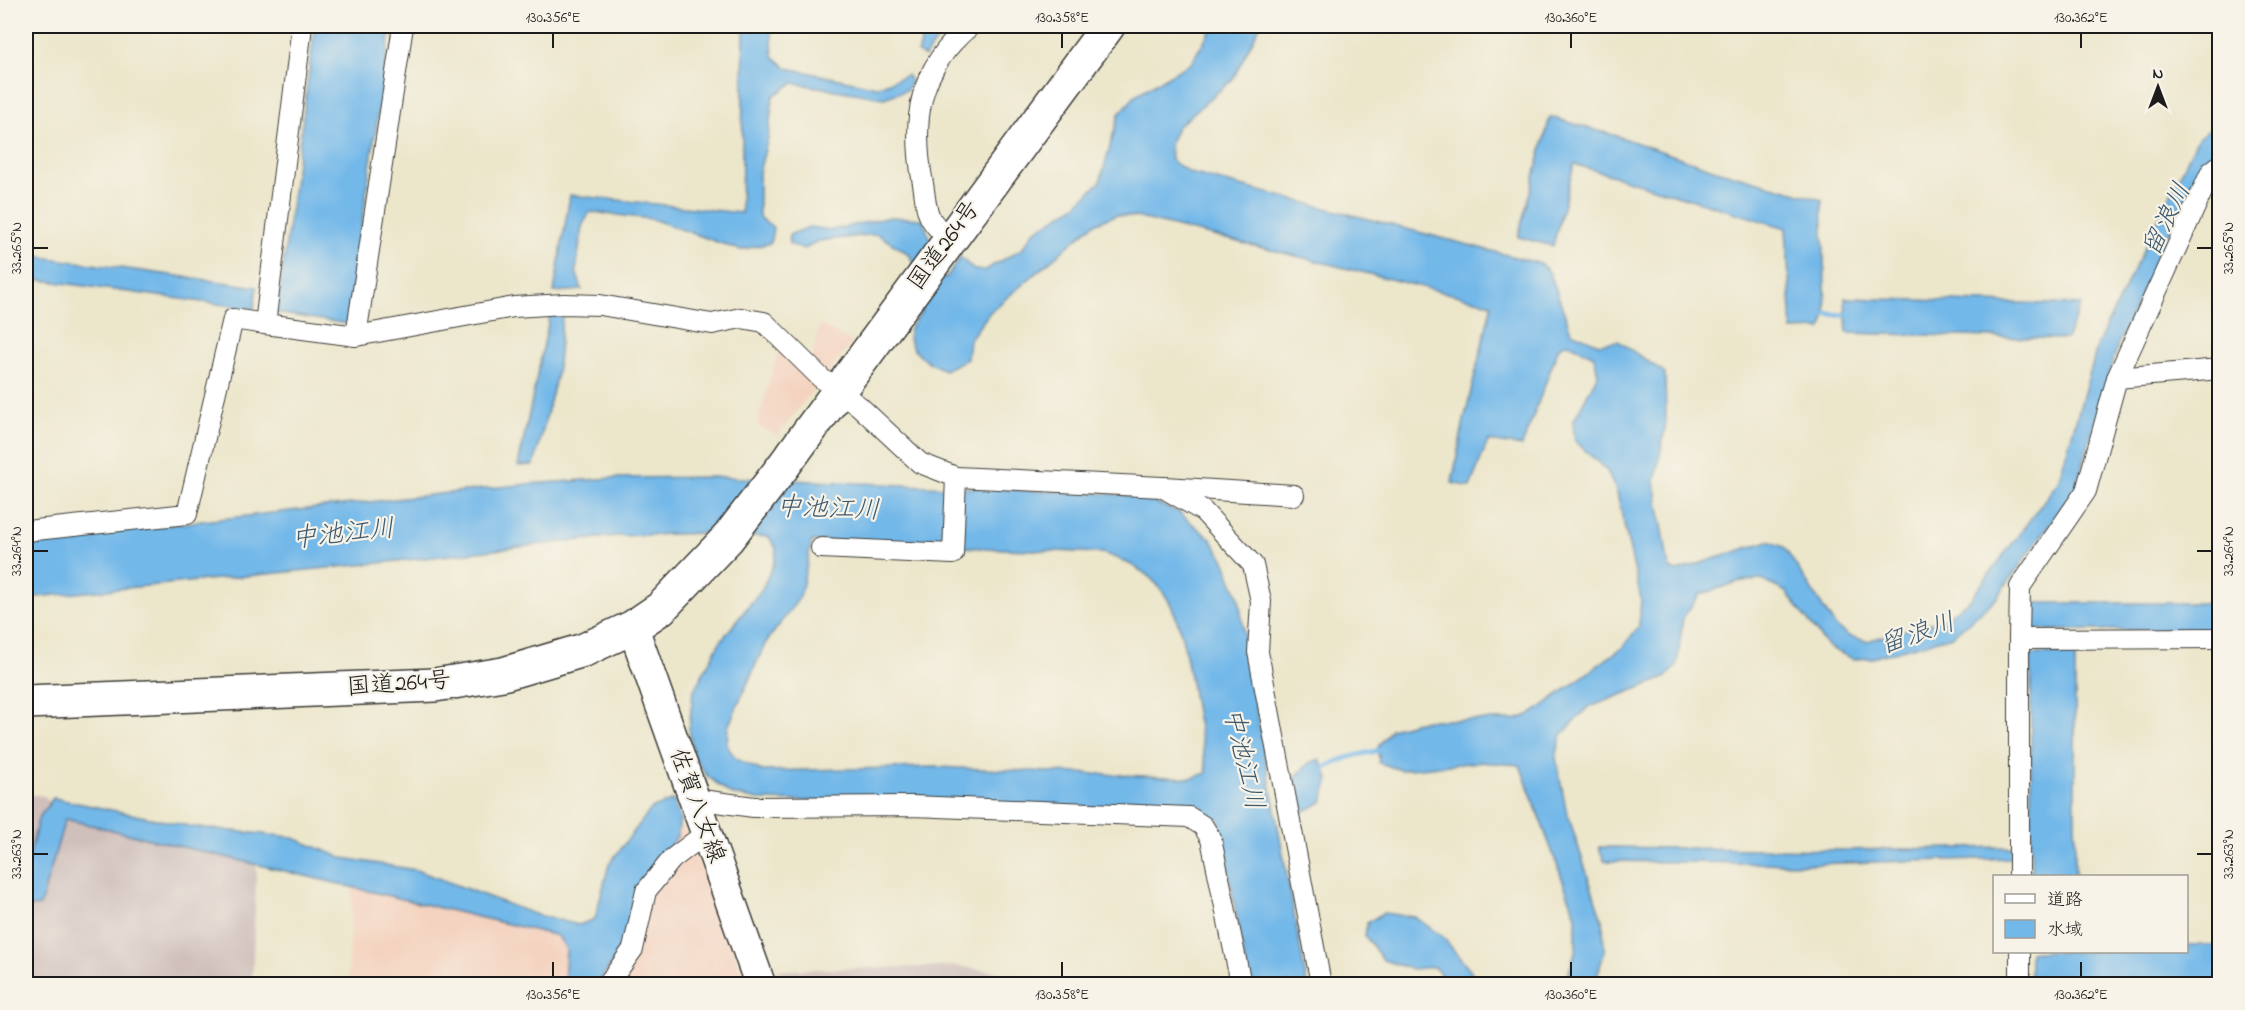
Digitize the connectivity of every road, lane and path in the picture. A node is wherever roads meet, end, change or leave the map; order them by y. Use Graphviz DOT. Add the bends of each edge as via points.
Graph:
graph roads {
  1 [pos="302,26"];
  2 [pos="402,26"];
  3 [pos="970,26"];
  4 [pos="1108,26"];
  5 [pos="2220,165"];
  6 [pos="942,250"];
  7 [pos="267,308"];
  8 [pos="356,336"];
  9 [pos="2220,369"];
  10 [pos="2117,378"];
  11 [pos="838,391"];
  12 [pos="956,477"];
  13 [pos="1162,487"];
  14 [pos="1294,495"];
  15 [pos="26,531"];
  16 [pos="821,548"];
  17 [pos="633,627"];
  18 [pos="2220,638"];
  19 [pos="2019,639"];
  20 [pos="26,702"];
  21 [pos="694,799"];
  22 [pos="706,833"];
  23 [pos="2019,875"];
  24 [pos="2020,953"];
  25 [pos="608,984"];
  26 [pos="760,984"];
  27 [pos="1240,984"];
  28 [pos="1321,984"];
  29 [pos="2020,984"];
  1 -- 7 [label="street"];
  2 -- 8 [label="street"];
  3 -- 6 [label="street" via="952,41 931,71 919,106 919,163 929,217"];
  4 -- 6 [label="highway, 国道264号"];
  5 -- 10 [label="street" via="2211,172"];
  6 -- 11 [label="highway, 国道264号"];
  7 -- 8 [label="street"];
  7 -- 15 [label="street" via="233,319 187,514"];
  8 -- 11 [label="street" via="514,307 556,304 600,305 712,324 741,318 764,322"];
  9 -- 10 [label="street"];
  10 -- 19 [label="street" via="2086,491 2020,587"];
  11 -- 12 [label="street" via="920,463"];
  11 -- 17 [label="highway, 国道264号" via="728,538 661,608"];
  12 -- 13 [label="street"];
  12 -- 16 [label="street" via="953,554"];
  13 -- 14 [label="street"];
  13 -- 28 [label="street" via="1203,511 1253,566 1261,601 1258,652"];
  17 -- 20 [label="highway, 国道264号" via="584,650 503,674 435,686"];
  17 -- 21 [label="main road, 佐賀八女線"];
  18 -- 19 [label="street"];
  19 -- 23 [label="street"];
  21 -- 22 [label="main road, 佐賀八女線"];
  21 -- 27 [label="street" via="754,807 912,806 1190,817 1203,826 1211,839"];
  22 -- 25 [label="street" via="672,859 646,891 633,949"];
  22 -- 26 [label="main road, 佐賀八女線"];
  24 -- 29 [label="street"];
}
